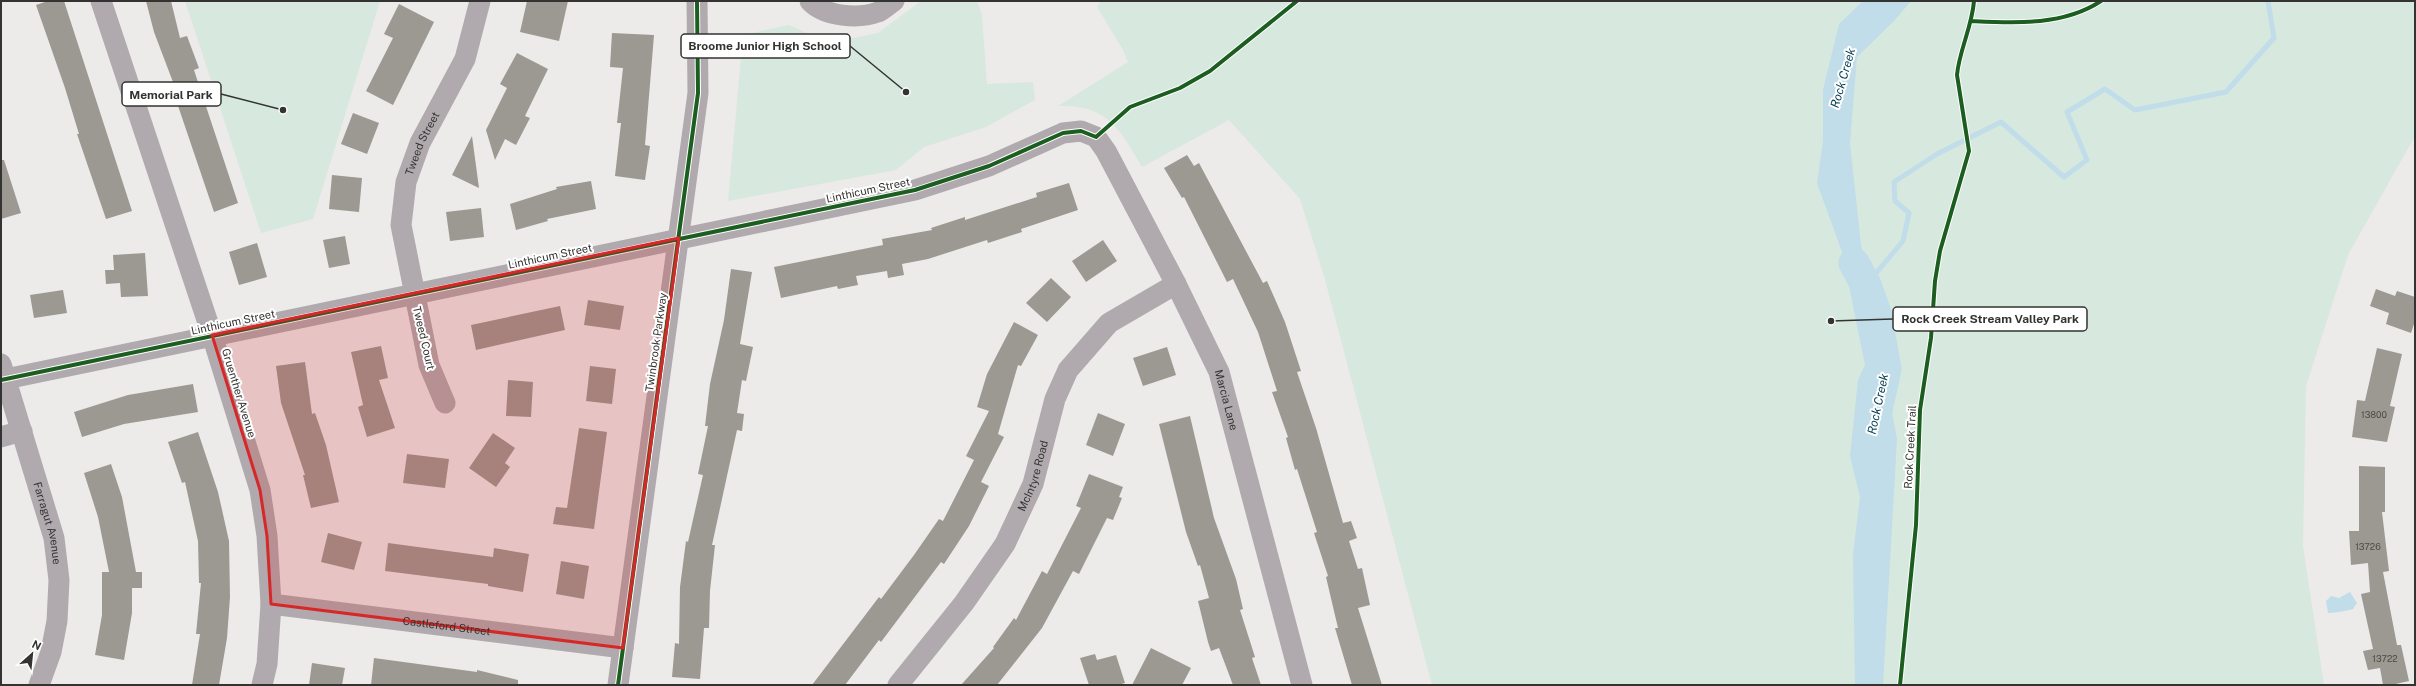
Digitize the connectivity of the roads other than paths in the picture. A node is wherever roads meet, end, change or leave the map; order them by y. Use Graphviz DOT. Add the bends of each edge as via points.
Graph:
graph roads {
  1 [pos="101,1"];
  2 [pos="480,1"];
  3 [pos="697,1"];
  4 [pos="810,1"];
  5 [pos="894,1"];
  6 [pos="851,9"];
  7 [pos="1096,137"];
  8 [pos="679,238"];
  9 [pos="1176,284"];
  10 [pos="414,294"];
  11 [pos="212,335"];
  12 [pos="3,374"];
  13 [pos="446,403"];
  14 [pos="22,431"];
  15 [pos="1,437"];
  16 [pos="271,604"];
  17 [pos="622,648"];
  18 [pos="39,685"];
  19 [pos="262,685"];
  20 [pos="618,685"];
  21 [pos="898,685"];
  22 [pos="1302,685"];
  1 -- 11 [label="street, Gruenther Avenue"];
  2 -- 10 [label="street, Tweed Street" via="465,59 420,143 406,182 401,225"];
  3 -- 8 [label="street, Twinbrook Parkway" via="698,93"];
  4 -- 6 [label="street" via="833,13"];
  5 -- 6 [label="street" via="879,12"];
  7 -- 8 [label="street, Linthicum Street" via="1081,131 1063,133 989,166 915,190"];
  7 -- 9 [label="street, Marcia Lane"];
  8 -- 10 [label="street, Linthicum Street"];
  8 -- 17 [label="street, Twinbrook Parkway"];
  9 -- 21 [label="street, McIntyre Road" via="1109,323 1068,370 1055,399 1033,484 1006,544 964,603"];
  9 -- 22 [label="street, Marcia Lane" via="1219,372"];
  10 -- 11 [label="street, Linthicum Street"];
  10 -- 13 [label="street, Tweed Court" via="429,365"];
  11 -- 12 [label="street, Linthicum Street"];
  11 -- 16 [label="street, Gruenther Avenue" via="260,490 267,536"];
  12 -- 14 [label="street, Farragut Avenue"];
  14 -- 15 [label="street"];
  14 -- 18 [label="street, Farragut Avenue" via="54,538 59,580 57,621"];
  16 -- 17 [label="street, Castleford Street"];
  16 -- 19 [label="street, Gruenther Avenue" via="267,664"];
  17 -- 20 [label="street, Twinbrook Parkway"];
}
